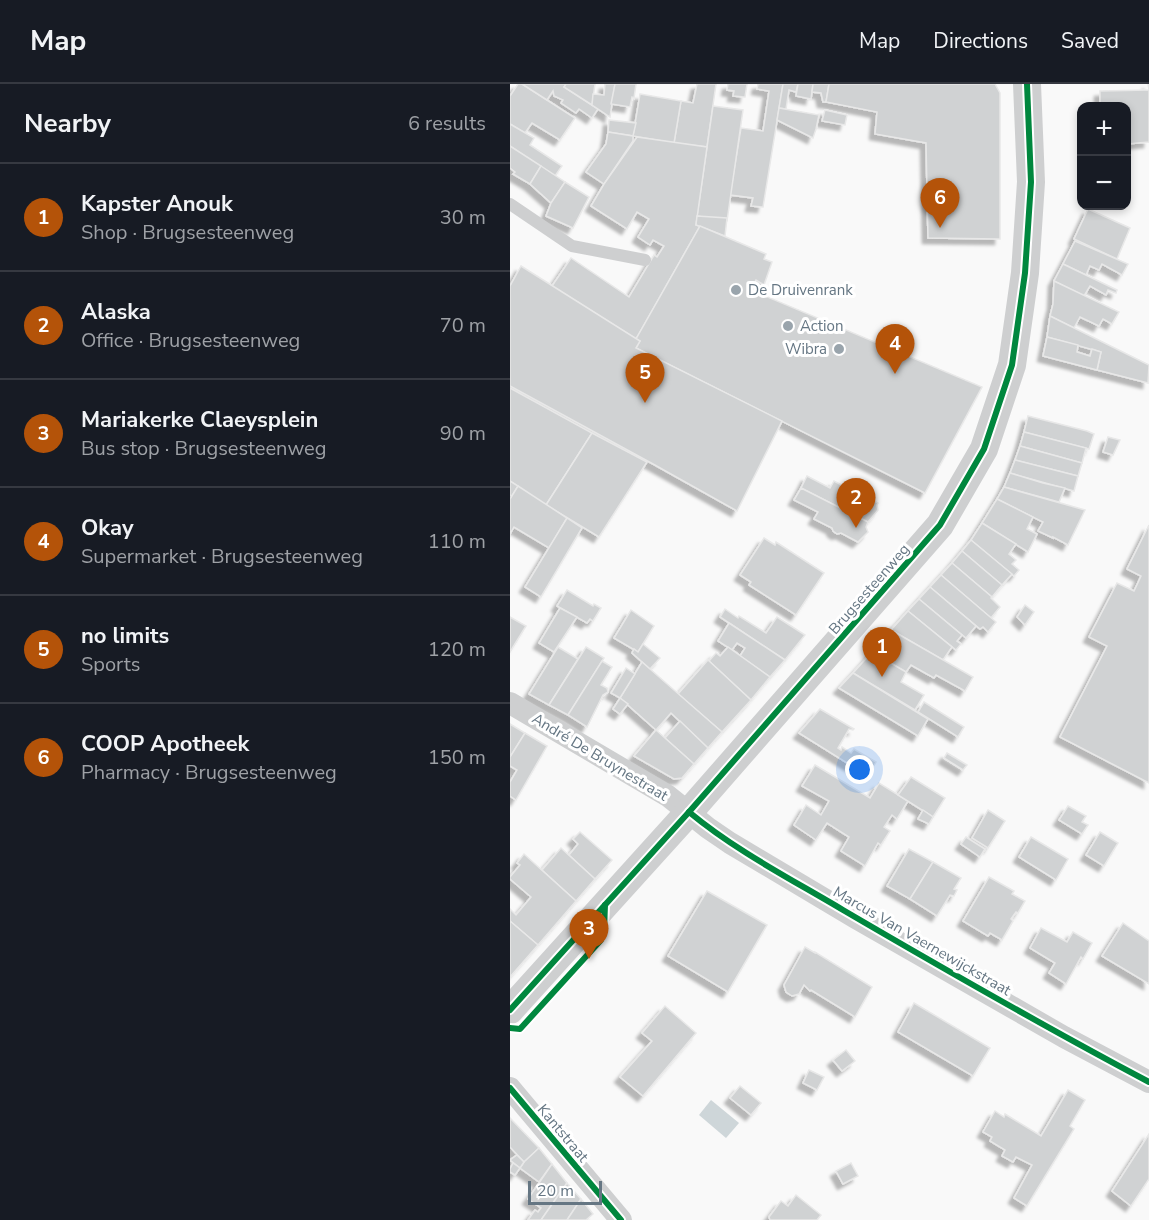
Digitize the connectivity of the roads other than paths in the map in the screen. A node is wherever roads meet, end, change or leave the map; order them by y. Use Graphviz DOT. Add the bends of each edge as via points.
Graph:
graph roads {
  1 [pos="1027,84"];
  2 [pos="510,204"];
  3 [pos="645,260"];
  4 [pos="510,703"];
  5 [pos="689,812"];
  6 [pos="510,1010"];
  7 [pos="1149,1082"];
  8 [pos="510,1088"];
  9 [pos="621,1220"];
  1 -- 5 [label="street, Brugsesteenweg" via="1031,182 1025,273 1012,365 984,449 940,525"];
  2 -- 3 [label="lane" via="572,246"];
  4 -- 5 [label="street, André De Bruynestraat"];
  5 -- 6 [label="street, Brugsesteenweg"];
  5 -- 7 [label="street, Marcus Van Vaernewijckstraat" via="730,843 856,918"];
  8 -- 9 [label="street, Kantstraat"];
}
